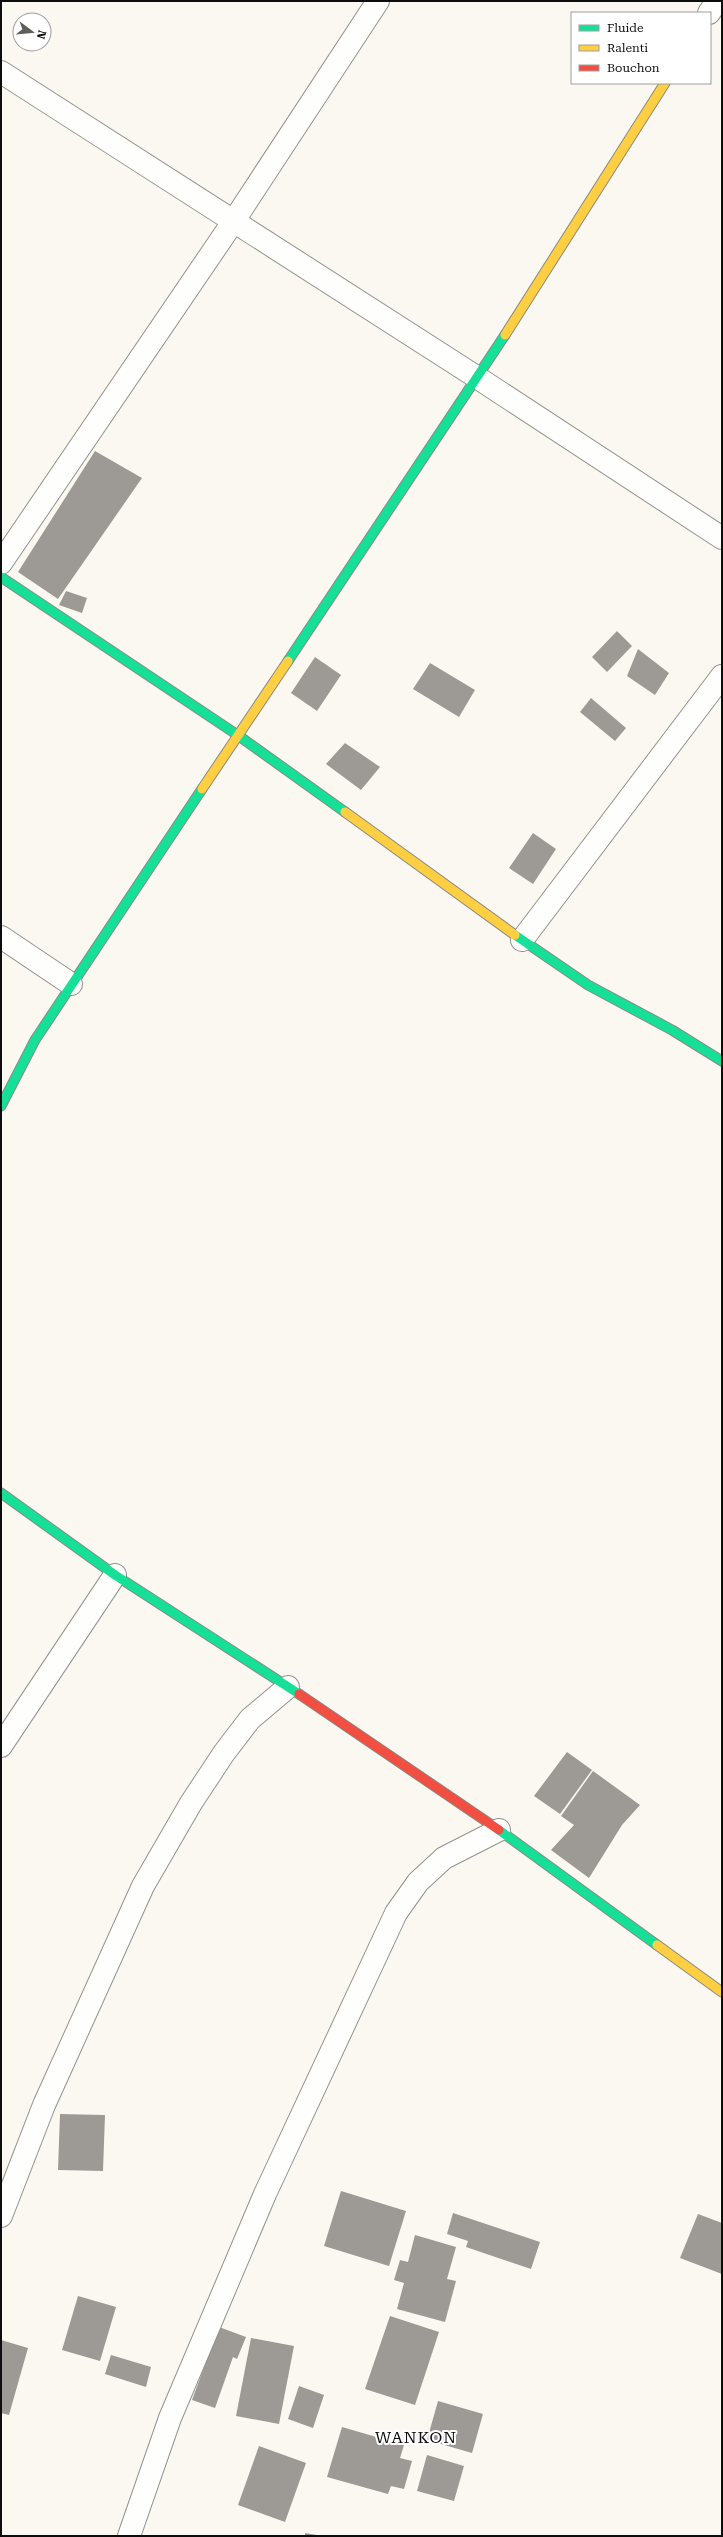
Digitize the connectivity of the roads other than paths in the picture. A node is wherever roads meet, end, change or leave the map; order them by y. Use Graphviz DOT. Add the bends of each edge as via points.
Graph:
graph roads {
  1 [pos="378,1"];
  2 [pos="717,1"];
  3 [pos="710,12"];
  4 [pos="1,72"];
  5 [pos="664,84"];
  6 [pos="233,222"];
  7 [pos="478,378"];
  8 [pos="722,538"];
  9 [pos="1,563"];
  10 [pos="1,577"];
  11 [pos="722,676"];
  12 [pos="239,736"];
  13 [pos="1,936"];
  14 [pos="522,940"];
  15 [pos="71,984"];
  16 [pos="722,1061"];
  17 [pos="1,1106"];
  18 [pos="1,1493"];
  19 [pos="115,1575"];
  20 [pos="288,1687"];
  21 [pos="1,1746"];
  22 [pos="499,1830"];
  23 [pos="722,1992"];
  24 [pos="1,2216"];
  25 [pos="129,2536"];
  1 -- 6 [label="street"];
  2 -- 3 [label="street"];
  4 -- 6 [label="street"];
  5 -- 7 [label="street"];
  6 -- 7 [label="street"];
  6 -- 9 [label="street"];
  7 -- 8 [label="street"];
  7 -- 12 [label="street"];
  10 -- 12 [label="street"];
  11 -- 14 [label="street"];
  12 -- 14 [label="street"];
  12 -- 15 [label="street"];
  13 -- 15 [label="street"];
  14 -- 16 [label="street" via="588,985 672,1030"];
  15 -- 17 [label="street" via="35,1040"];
  18 -- 19 [label="street"];
  19 -- 20 [label="street"];
  19 -- 21 [label="street"];
  20 -- 22 [label="street"];
  20 -- 24 [label="street" via="250,1719 224,1753 191,1803 143,1886 44,2105"];
  22 -- 23 [label="street"];
  22 -- 25 [label="street" via="444,1858 418,1882 396,1913 262,2202 170,2418"];
}
